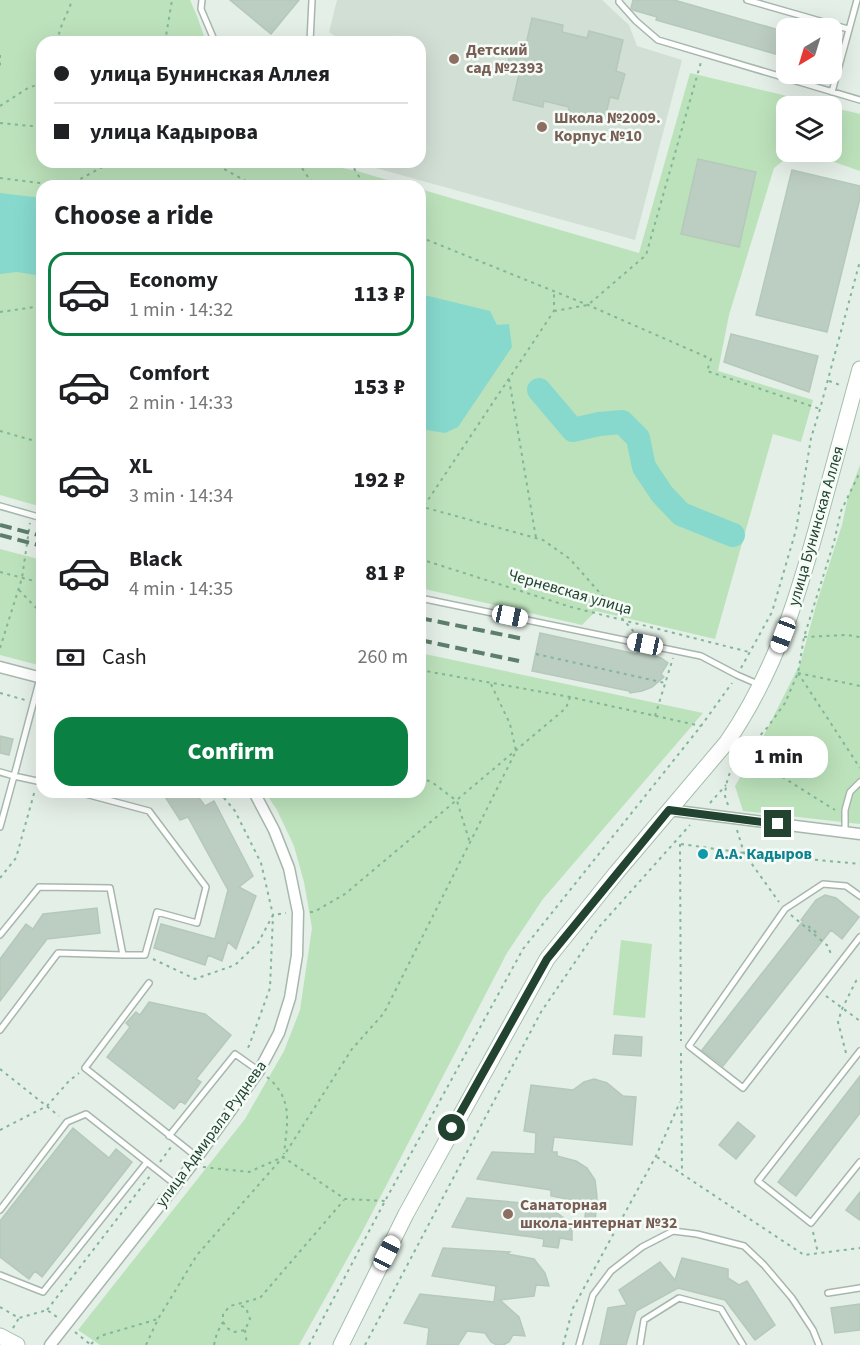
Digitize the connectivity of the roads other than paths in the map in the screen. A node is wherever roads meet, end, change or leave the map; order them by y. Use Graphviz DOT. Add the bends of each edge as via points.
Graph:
graph roads {
  1 [pos="202,0"];
  2 [pos="619,0"];
  3 [pos="747,0"];
  4 [pos="857,0"];
  5 [pos="311,1"];
  6 [pos="848,29"];
  7 [pos="212,36"];
  8 [pos="310,36"];
  9 [pos="832,92"];
  10 [pos="860,100"];
  11 [pos="860,369"];
  12 [pos="0,506"];
  13 [pos="36,516"];
  14 [pos="426,599"];
  15 [pos="0,667"];
  16 [pos="36,677"];
  17 [pos="761,685"];
  18 [pos="36,695"];
  19 [pos="0,772"];
  20 [pos="14,776"];
  21 [pos="36,779"];
  22 [pos="860,782"];
  23 [pos="99,798"];
  24 [pos="257,798"];
  25 [pos="669,810"];
  26 [pos="0,827"];
  27 [pos="845,832"];
  28 [pos="860,834"];
  29 [pos="860,896"];
  30 [pos="0,935"];
  31 [pos="860,937"];
  32 [pos="123,955"];
  33 [pos="149,983"];
  34 [pos="0,1030"];
  35 [pos="860,1052"];
  36 [pos="260,1071"];
  37 [pos="170,1136"];
  38 [pos="147,1162"];
  39 [pos="194,1162"];
  40 [pos="860,1162"];
  41 [pos="176,1185"];
  42 [pos="0,1210"];
  43 [pos="0,1275"];
  44 [pos="860,1288"];
  45 [pos="828,1293"];
  46 [pos="0,1336"];
  47 [pos="17,1345"];
  48 [pos="50,1345"];
  49 [pos="341,1345"];
  50 [pos="579,1345"];
  51 [pos="640,1345"];
  52 [pos="744,1345"];
  53 [pos="819,1345"];
  1 -- 7 [label="lane" via="201,9"];
  2 -- 9 [label="lane" via="658,40"];
  3 -- 6 [label="lane"];
  4 -- 6 [label="lane"];
  5 -- 8 [label="lane"];
  6 -- 9 [label="lane"];
  9 -- 10 [label="lane"];
  11 -- 17 [label="street, улица Бунинская Аллея" via="790,618"];
  12 -- 13 [label="lane"];
  14 -- 17 [label="lane" via="701,656"];
  15 -- 16 [label="street"];
  17 -- 25 [label="street, улица Бунинская Аллея" via="727,742"];
  18 -- 20 [label="lane"];
  19 -- 20 [label="lane"];
  20 -- 21 [label="lane"];
  20 -- 26 [label="lane"];
  22 -- 27 [label="lane" via="850,792"];
  23 -- 32 [label="lane" via="149,812 206,887 197,923 158,912 145,956"];
  24 -- 36 [label="street, улица Адмирала Руднева" via="289,868 297,912 297,955 290,998 279,1034"];
  25 -- 27 [label="street"];
  25 -- 49 [label="street, улица Бунинская Аллея" via="547,959 406,1214"];
  27 -- 28 [label="street"];
  29 -- 31 [label="lane" via="846,886 823,884 784,909 689,1046 743,1088"];
  30 -- 32 [label="lane" via="39,887 110,888"];
  32 -- 34 [label="lane" via="58,953"];
  33 -- 37 [label="lane" via="85,1068"];
  35 -- 40 [label="lane" via="758,1181 812,1223"];
  36 -- 37 [label="lane" via="236,1054"];
  36 -- 39 [label="street, улица Адмирала Руднева"];
  37 -- 39 [label="lane"];
  38 -- 41 [label="lane"];
  38 -- 42 [label="lane" via="86,1114 67,1122"];
  38 -- 43 [label="lane" via="43,1292"];
  39 -- 41 [label="street, улица Адмирала Руднева"];
  41 -- 48 [label="street, улица Адмирала Руднева"];
  44 -- 45 [label="lane"];
  46 -- 47 [label="street"];
  50 -- 53 [label="lane" via="593,1295 611,1271 642,1247 673,1231 697,1233 744,1246 792,1298"];
  51 -- 52 [label="lane" via="644,1320 679,1298 721,1309"];
}
